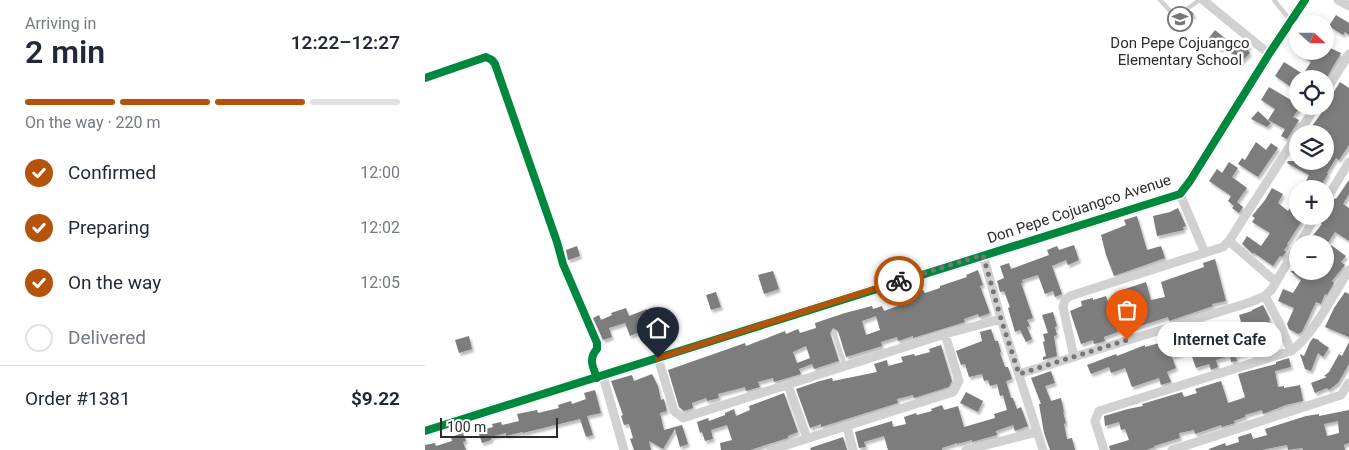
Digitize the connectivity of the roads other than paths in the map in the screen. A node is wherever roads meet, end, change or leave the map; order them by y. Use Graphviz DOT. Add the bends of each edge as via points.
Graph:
graph roads {
  1 [pos="1160,0"];
  2 [pos="1202,0"];
  3 [pos="1274,0"];
  4 [pos="1305,0"];
  5 [pos="1338,0"];
  6 [pos="1349,6"];
  7 [pos="1295,15"];
  8 [pos="1289,19"];
  9 [pos="1289,24"];
  10 [pos="1269,54"];
  11 [pos="1349,54"];
  12 [pos="425,78"];
  13 [pos="1334,78"];
  14 [pos="1289,148"];
  15 [pos="1349,162"];
  16 [pos="1334,187"];
  17 [pos="1180,194"];
  18 [pos="1229,242"];
  19 [pos="1205,254"];
  20 [pos="983,255"];
  21 [pos="1289,259"];
  22 [pos="1349,270"];
  23 [pos="1275,282"];
  24 [pos="1265,296"];
  25 [pos="1001,319"];
  26 [pos="834,332"];
  27 [pos="945,334"];
  28 [pos="1291,351"];
  29 [pos="1074,357"];
  30 [pos="658,358"];
  31 [pos="845,366"];
  32 [pos="1019,374"];
  33 [pos="600,377"];
  34 [pos="1349,383"];
  35 [pos="788,385"];
  36 [pos="1345,397"];
  37 [pos="847,427"];
  38 [pos="425,431"];
  39 [pos="1037,432"];
  40 [pos="807,438"];
  41 [pos="980,448"];
  42 [pos="624,450"];
  43 [pos="771,450"];
  44 [pos="853,450"];
  45 [pos="966,450"];
  46 [pos="1043,450"];
  47 [pos="1104,450"];
  48 [pos="1172,450"];
  1 -- 2 [label="lane" via="1174,15 1178,15"];
  2 -- 10 [label="street"];
  3 -- 8 [label="lane"];
  4 -- 7 [label="street, Don Pepe Cojuangco Avenue"];
  5 -- 6 [label="street"];
  9 -- 10 [label="street, Don Pepe Cojuangco Avenue"];
  10 -- 17 [label="street, Don Pepe Cojuangco Avenue"];
  11 -- 13 [label="street"];
  12 -- 33 [label="street" via="486,57 495,64 563,264 597,343 591,360"];
  14 -- 18 [label="street"];
  15 -- 16 [label="street"];
  17 -- 19 [label="street"];
  17 -- 20 [label="street, Don Pepe Cojuangco Avenue"];
  18 -- 19 [label="street"];
  18 -- 23 [label="street"];
  19 -- 29 [label="street" via="1070,296 1063,307"];
  20 -- 25 [label="street"];
  20 -- 30 [label="street, Don Pepe Cojuangco Avenue"];
  21 -- 23 [label="street"];
  22 -- 28 [label="street" via="1313,328"];
  23 -- 24 [label="street"];
  24 -- 28 [label="street"];
  24 -- 29 [label="street"];
  25 -- 27 [label="street"];
  25 -- 32 [label="street"];
  26 -- 31 [label="lane"];
  27 -- 31 [label="street"];
  27 -- 37 [label="street" via="959,381 953,392"];
  28 -- 47 [label="street" via="1103,409 1095,421"];
  29 -- 32 [label="street"];
  30 -- 33 [label="street, Don Pepe Cojuangco Avenue"];
  30 -- 35 [label="street" via="673,411 683,418"];
  31 -- 35 [label="street"];
  32 -- 39 [label="street"];
  33 -- 38 [label="street, Don Pepe Cojuangco Avenue"];
  33 -- 42 [label="street"];
  34 -- 36 [label="street"];
  35 -- 40 [label="street"];
  36 -- 48 [label="street"];
  37 -- 40 [label="street"];
  37 -- 44 [label="street"];
  39 -- 41 [label="street"];
  39 -- 46 [label="street"];
  40 -- 43 [label="street"];
  41 -- 45 [label="street"];
}
